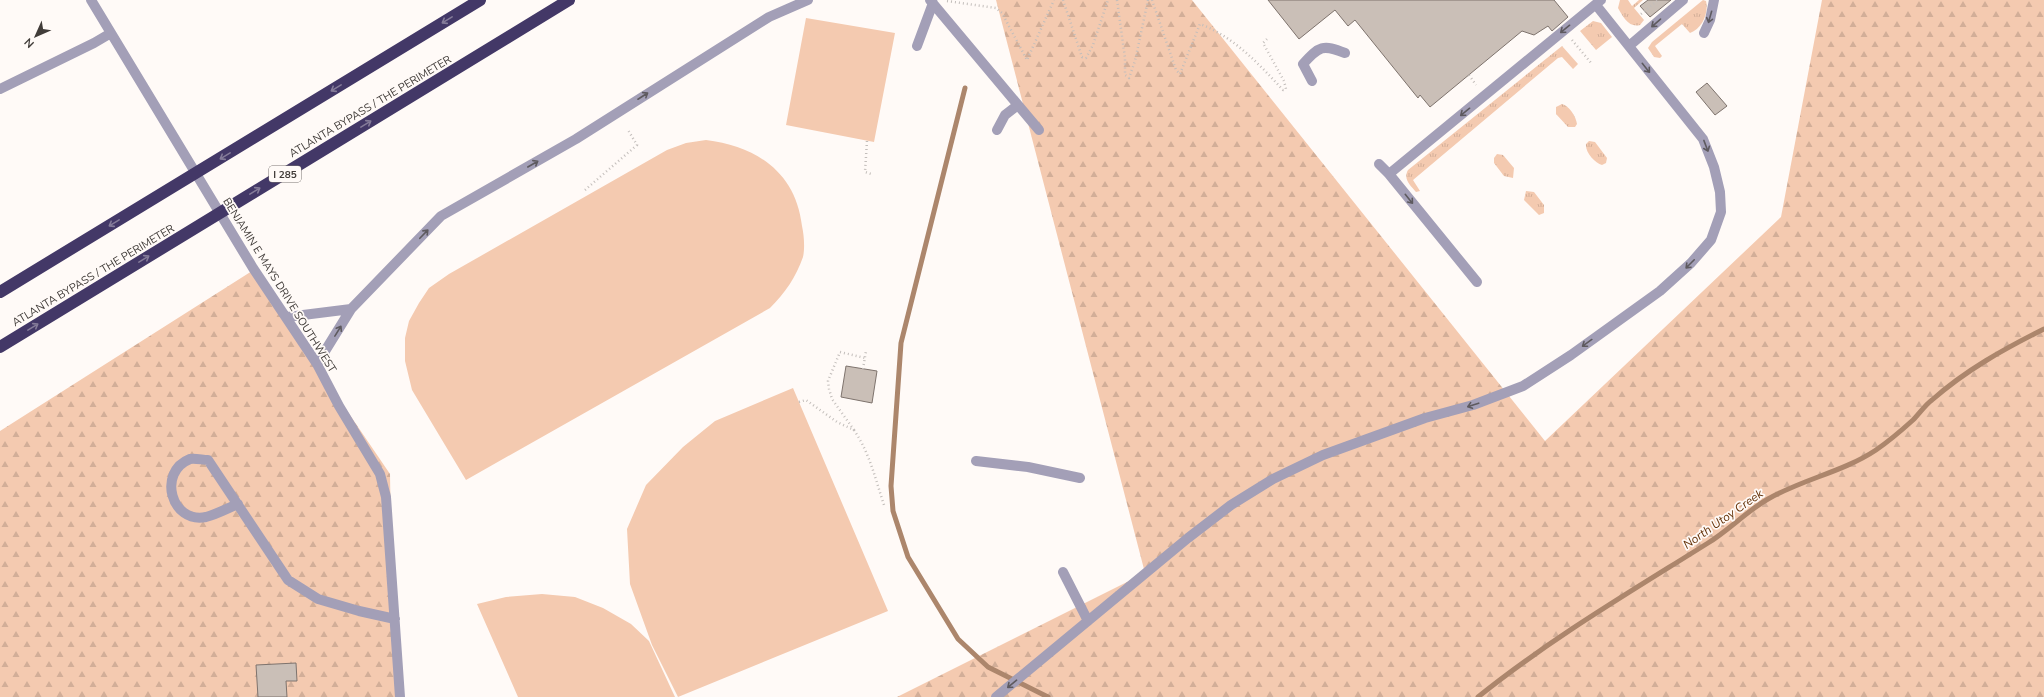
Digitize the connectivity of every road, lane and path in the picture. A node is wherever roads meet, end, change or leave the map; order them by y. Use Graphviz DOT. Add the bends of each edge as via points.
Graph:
graph roads {
  1 [pos="91,0"];
  2 [pos="480,0"];
  3 [pos="569,0"];
  4 [pos="808,0"];
  5 [pos="1054,0"];
  6 [pos="1063,0"];
  7 [pos="1108,0"];
  8 [pos="1117,0"];
  9 [pos="1148,0"];
  10 [pos="1152,0"];
  11 [pos="1658,0"];
  12 [pos="1683,0"];
  13 [pos="1714,0"];
  14 [pos="931,1"];
  15 [pos="945,1"];
  16 [pos="1598,2"];
  17 [pos="1641,14"];
  18 [pos="1704,32"];
  19 [pos="110,33"];
  20 [pos="1269,37"];
  21 [pos="1571,38"];
  22 [pos="917,46"];
  23 [pos="1629,46"];
  24 [pos="1345,54"];
  25 [pos="1592,64"];
  26 [pos="1312,82"];
  27 [pos="0,89"];
  28 [pos="1018,105"];
  29 [pos="628,130"];
  30 [pos="997,130"];
  31 [pos="1039,130"];
  32 [pos="868,141"];
  33 [pos="1379,164"];
  34 [pos="871,174"];
  35 [pos="1389,174"];
  36 [pos="585,190"];
  37 [pos="1477,282"];
  38 [pos="0,292"];
  39 [pos="351,309"];
  40 [pos="287,318"];
  41 [pos="0,347"];
  42 [pos="866,351"];
  43 [pos="865,358"];
  44 [pos="317,364"];
  45 [pos="863,369"];
  46 [pos="799,402"];
  47 [pos="854,430"];
  48 [pos="976,460"];
  49 [pos="1080,478"];
  50 [pos="238,504"];
  51 [pos="884,506"];
  52 [pos="1063,572"];
  53 [pos="395,619"];
  54 [pos="1088,621"];
  55 [pos="997,696"];
  56 [pos="400,697"];
  1 -- 19 [label="street, BENJAMIN E MAYS DRIVE SOUTHWEST"];
  2 -- 38 [label="highway, one-way"];
  41 -- 3 [label="highway, ATLANTA BYPASS / THE PERIMETER / I 285, one-way"];
  39 -- 4 [label="street, one-way" via="441,216 576,139 769,17"];
  5 -- 15 [label="path" via="1027,60 1002,13 996,8"];
  6 -- 7 [label="path" via="1082,57 1086,58"];
  8 -- 9 [label="path" via="1125,75 1129,78"];
  10 -- 20 [label="path" via="1176,70 1180,74 1200,24 1230,39 1283,90 1286,89 1263,43"];
  11 -- 17 [label="path"];
  12 -- 23 [label="street, one-way"];
  13 -- 18 [label="street, one-way" via="1710,20"];
  14 -- 22 [label="street"];
  14 -- 28 [label="street"];
  16 -- 23 [label="street"];
  16 -- 35 [label="street, one-way"];
  19 -- 27 [label="street"];
  19 -- 40 [label="street, BENJAMIN E MAYS DRIVE SOUTHWEST" via="253,268"];
  21 -- 25 [label="path"];
  23 -- 54 [label="street, one-way" via="1703,139 1714,167 1720,192 1720,212 1711,240 1691,263 1660,291 1523,386 1323,455 1231,504"];
  24 -- 26 [label="street" via="1330,47 1315,50 1303,64"];
  28 -- 30 [label="street" via="1005,115"];
  28 -- 31 [label="street"];
  29 -- 36 [label="path" via="637,145"];
  32 -- 34 [label="path" via="865,172"];
  33 -- 35 [label="street"];
  35 -- 37 [label="street, one-way"];
  39 -- 40 [label="street"];
  44 -- 39 [label="street, one-way"];
  40 -- 44 [label="street, BENJAMIN E MAYS DRIVE SOUTHWEST"];
  42 -- 43 [label="path"];
  43 -- 45 [label="path"];
  43 -- 47 [label="path" via="840,352 828,381 832,399"];
  44 -- 53 [label="street, BENJAMIN E MAYS DRIVE SOUTHWEST" via="380,474 386,497"];
  46 -- 47 [label="path" via="806,400 837,422"];
  47 -- 51 [label="path" via="870,458"];
  48 -- 49 [label="street"];
  50 -- 50 [label="street" via="208,460 191,459 177,467 171,480 174,502 187,515 205,517"];
  50 -- 53 [label="street" via="288,580 318,599 359,612"];
  52 -- 54 [label="street"];
  53 -- 56 [label="street, BENJAMIN E MAYS DRIVE SOUTHWEST"];
  54 -- 55 [label="street, one-way"];
}
